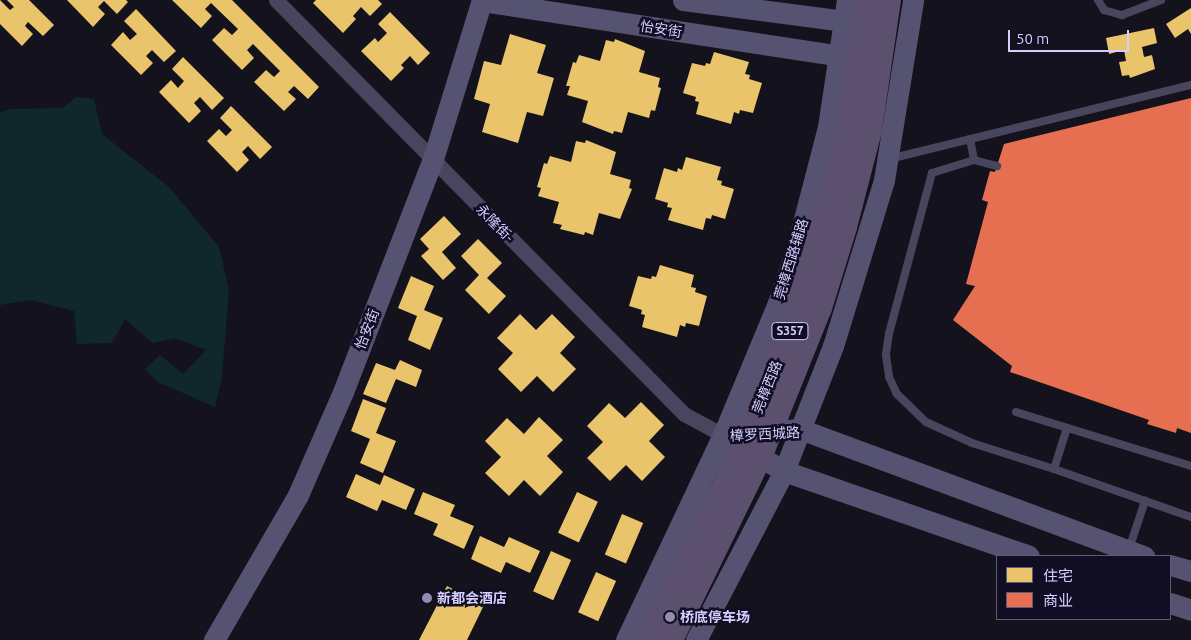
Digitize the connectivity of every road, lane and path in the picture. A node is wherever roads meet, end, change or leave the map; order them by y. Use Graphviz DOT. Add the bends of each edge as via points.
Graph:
graph roads {
  1 [pos="276,0"];
  2 [pos="684,0"];
  3 [pos="866,0"];
  4 [pos="888,0"];
  5 [pos="913,0"];
  6 [pos="1098,0"];
  7 [pos="1161,0"];
  8 [pos="482,1"];
  9 [pos="846,10"];
  10 [pos="841,56"];
  11 [pos="1191,85"];
  12 [pos="970,139"];
  13 [pos="888,159"];
  14 [pos="433,160"];
  15 [pos="974,160"];
  16 [pos="997,166"];
  17 [pos="1016,412"];
  18 [pos="1067,428"];
  19 [pos="800,429"];
  20 [pos="723,435"];
  21 [pos="1191,466"];
  22 [pos="1054,469"];
  23 [pos="784,471"];
  24 [pos="1145,500"];
  25 [pos="1191,517"];
  26 [pos="1136,554"];
  27 [pos="1026,555"];
  28 [pos="1171,565"];
  29 [pos="1191,571"];
  30 [pos="656,577"];
  31 [pos="1171,603"];
  32 [pos="714,606"];
  33 [pos="1191,610"];
  34 [pos="214,640"];
  35 [pos="626,640"];
  36 [pos="646,640"];
  37 [pos="671,640"];
  38 [pos="696,640"];
  1 -- 14 [label="street, 永隆街-"];
  2 -- 9 [label="main road"];
  3 -- 36 [label="main road, 莞樟西路 / S357, bridge" via="852,104 837,172 790,330 725,485"];
  4 -- 37 [label="main road, 莞樟西路 / S357, bridge" via="870,130 820,308 758,462"];
  5 -- 13 [label="main road"];
  6 -- 7 [label="lane" via="1104,10 1122,15"];
  8 -- 10 [label="main road, 怡安街"];
  8 -- 14 [label="main road, 怡安街"];
  9 -- 10 [label="main road, 莞樟西路辅路"];
  10 -- 20 [label="main road, 莞樟西路辅路" via="828,126 797,246 754,366"];
  11 -- 12 [label="lane"];
  12 -- 13 [label="lane"];
  12 -- 15 [label="lane"];
  13 -- 19 [label="main road" via="868,237 833,346"];
  14 -- 20 [label="street, 永隆街-" via="684,414"];
  14 -- 34 [label="main road, 怡安街" via="343,392 298,495"];
  15 -- 16 [label="lane"];
  15 -- 22 [label="lane" via="932,173 889,332 886,355 889,377 897,394 926,422 972,442"];
  17 -- 18 [label="lane"];
  18 -- 21 [label="lane"];
  18 -- 22 [label="lane"];
  19 -- 20 [label="main road, 樟罗西城路"];
  19 -- 23 [label="main road"];
  19 -- 26 [label="main road, 樟罗西城路"];
  20 -- 23 [label="main road, 樟罗西城路"];
  20 -- 30 [label="main road, 莞樟西路辅路"];
  22 -- 24 [label="lane"];
  23 -- 27 [label="main road, 樟罗西城路"];
  23 -- 32 [label="main road"];
  24 -- 25 [label="lane"];
  24 -- 26 [label="lane"];
  28 -- 29 [label="main road"];
  30 -- 32 [label="main road" via="675,563 689,560 700,564 714,582"];
  30 -- 35 [label="main road, 莞樟西路辅路"];
  31 -- 33 [label="main road"];
  32 -- 38 [label="main road"];
}
